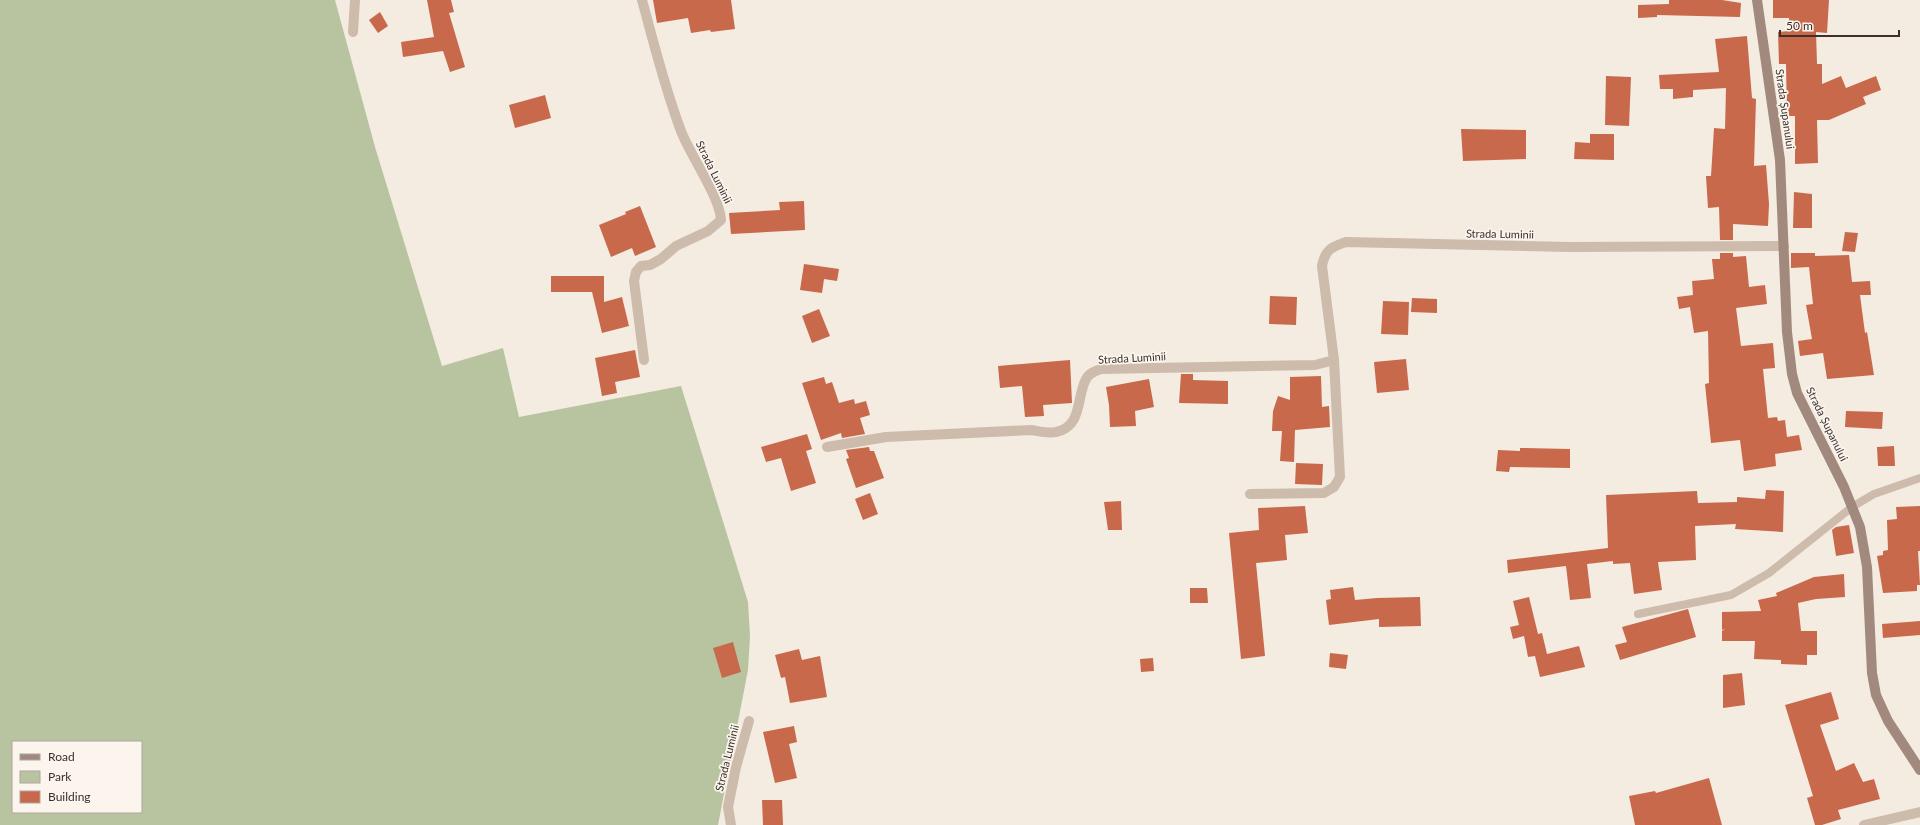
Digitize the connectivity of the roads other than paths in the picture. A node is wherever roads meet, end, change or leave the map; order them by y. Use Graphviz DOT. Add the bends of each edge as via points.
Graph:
graph roads {
  1 [pos="355,0"];
  2 [pos="642,0"];
  3 [pos="1757,0"];
  4 [pos="352,32"];
  5 [pos="1784,246"];
  6 [pos="644,360"];
  7 [pos="1334,360"];
  8 [pos="827,447"];
  9 [pos="1920,478"];
  10 [pos="1250,494"];
  11 [pos="1852,507"];
  12 [pos="1638,614"];
  13 [pos="749,721"];
  14 [pos="1920,770"];
  15 [pos="1920,812"];
  16 [pos="731,825"];
  17 [pos="1864,825"];
  1 -- 4 [label="street"];
  2 -- 6 [label="street, Strada Luminii" via="679,126 718,205 720,220 708,231 683,242 661,259 650,265 641,266 636,272 634,281"];
  3 -- 5 [label="street, Strada Șupanului" via="1780,160"];
  5 -- 7 [label="street, Strada Luminii" via="1570,247 1346,242 1333,246 1324,255 1322,266"];
  5 -- 11 [label="street, Strada Șupanului" via="1787,332 1792,374 1797,393"];
  7 -- 8 [label="street, Strada Luminii" via="1315,365 1101,369 1091,372 1086,378 1074,421 1054,432 1031,430 886,437"];
  7 -- 10 [label="street, Strada Luminii" via="1340,477 1334,487 1324,493"];
  9 -- 11 [label="lane" via="1874,494"];
  11 -- 12 [label="lane" via="1769,573 1731,595"];
  11 -- 14 [label="street, Strada Șupanului" via="1860,527 1866,561 1872,673 1876,695 1888,721"];
  13 -- 16 [label="street, Strada Luminii" via="728,807"];
  15 -- 17 [label="street"];
}
